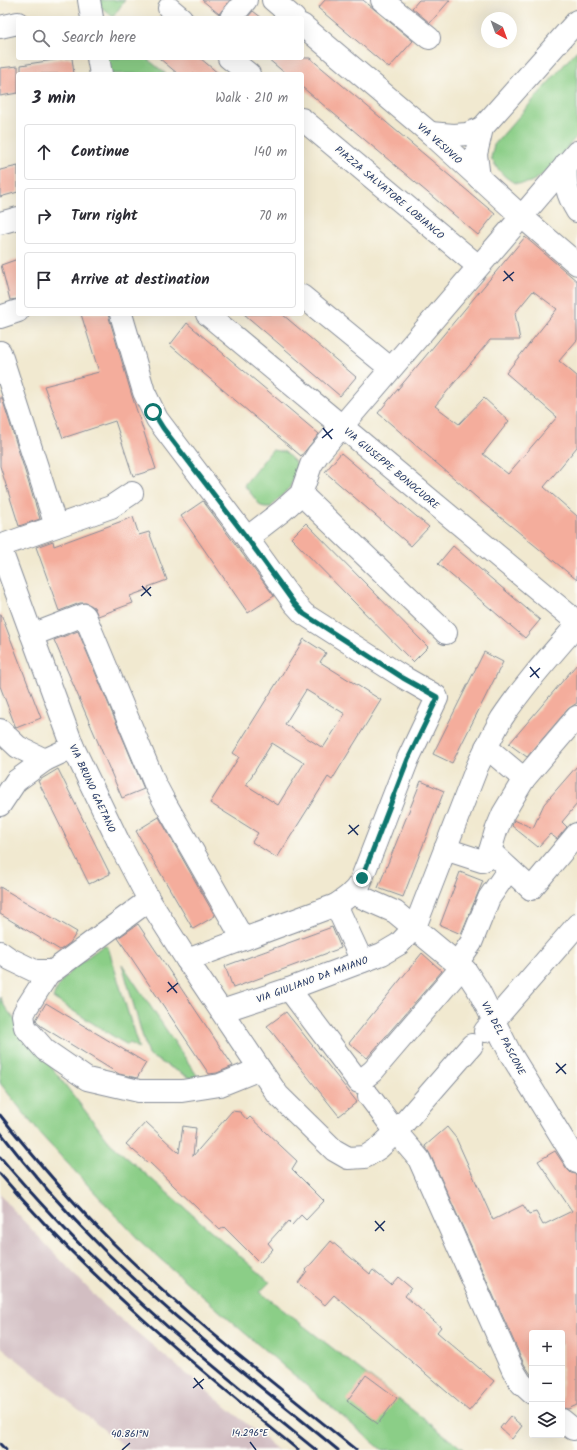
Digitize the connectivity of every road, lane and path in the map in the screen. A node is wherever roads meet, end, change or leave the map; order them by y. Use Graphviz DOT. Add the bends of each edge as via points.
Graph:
graph roads {
  1 [pos="89,0"];
  2 [pos="246,0"];
  3 [pos="273,0"];
  4 [pos="382,0"];
  5 [pos="92,16"];
  6 [pos="233,16"];
  7 [pos="292,16"];
  8 [pos="577,21"];
  9 [pos="16,23"];
  10 [pos="0,27"];
  11 [pos="304,27"];
  12 [pos="429,38"];
  13 [pos="98,60"];
  14 [pos="232,60"];
  15 [pos="100,72"];
  16 [pos="246,72"];
  17 [pos="304,121"];
  18 [pos="482,128"];
  19 [pos="430,133"];
  20 [pos="572,158"];
  21 [pos="479,178"];
  22 [pos="577,211"];
  23 [pos="521,216"];
  24 [pos="16,219"];
  25 [pos="0,223"];
  26 [pos="577,264"];
  27 [pos="478,266"];
  28 [pos="304,298"];
  29 [pos="16,312"];
  30 [pos="122,316"];
  31 [pos="209,316"];
  32 [pos="0,317"];
  33 [pos="0,352"];
  34 [pos="390,368"];
  35 [pos="341,426"];
  36 [pos="132,493"];
  37 [pos="301,494"];
  38 [pos="56,526"];
  39 [pos="247,538"];
  40 [pos="0,547"];
  41 [pos="6,587"];
  42 [pos="577,624"];
  43 [pos="446,633"];
  44 [pos="32,635"];
  45 [pos="577,718"];
  46 [pos="0,730"];
  47 [pos="72,746"];
  48 [pos="486,747"];
  49 [pos="45,760"];
  50 [pos="524,779"];
  51 [pos="0,805"];
  52 [pos="577,834"];
  53 [pos="445,849"];
  54 [pos="490,851"];
  55 [pos="510,869"];
  56 [pos="344,899"];
  57 [pos="149,900"];
  58 [pos="577,925"];
  59 [pos="415,927"];
  60 [pos="243,939"];
  61 [pos="0,952"];
  62 [pos="187,960"];
  63 [pos="362,961"];
  64 [pos="459,965"];
  65 [pos="50,971"];
  66 [pos="289,989"];
  67 [pos="222,1011"];
  68 [pos="482,1033"];
  69 [pos="260,1069"];
  70 [pos="369,1096"];
  71 [pos="396,1132"];
  72 [pos="577,1162"];
  73 [pos="529,1390"];
  1 -- 5 [label="street"];
  2 -- 6 [label="street"];
  3 -- 7 [label="street"];
  4 -- 12 [label="street"];
  8 -- 18 [label="street"];
  9 -- 10 [label="street"];
  11 -- 19 [label="street, VIA VESUVIO"];
  13 -- 15 [label="street"];
  14 -- 16 [label="street"];
  17 -- 27 [label="street, PIAZZA SALVATORE LOBIANCO"];
  18 -- 19 [label="street" via="467,134"];
  18 -- 21 [label="street" via="476,154"];
  19 -- 21 [label="street, VIA VESUVIO"];
  20 -- 22 [label="street" via="565,183"];
  20 -- 23 [label="street"];
  21 -- 23 [label="street, VIA VESUVIO"];
  23 -- 26 [label="street, VIA VESUVIO"];
  23 -- 27 [label="street"];
  24 -- 25 [label="street"];
  27 -- 34 [label="street"];
  28 -- 34 [label="street"];
  29 -- 32 [label="street"];
  30 -- 39 [label="street" via="144,392 155,416"];
  31 -- 35 [label="street, VIA GIUSEPPE BONOCUORE"];
  33 -- 38 [label="street"];
  34 -- 35 [label="street"];
  35 -- 37 [label="street" via="311,465"];
  35 -- 42 [label="street, VIA GIUSEPPE BONOCUORE"];
  36 -- 38 [label="street" via="111,507"];
  37 -- 39 [label="street"];
  37 -- 43 [label="street"];
  38 -- 40 [label="street"];
  39 -- 56 [label="street" via="304,614 437,698 408,759 360,883"];
  40 -- 41 [label="street, VIA BRUNO GAETANO"];
  41 -- 44 [label="street, VIA BRUNO GAETANO"];
  42 -- 48 [label="street, VIA GIULIANO DA MAIANO" via="525,686 502,718"];
  44 -- 47 [label="street, VIA BRUNO GAETANO"];
  44 -- 60 [label="street" via="85,616 158,790"];
  45 -- 50 [label="street"];
  46 -- 49 [label="street" via="18,747"];
  47 -- 49 [label="street"];
  47 -- 57 [label="street, VIA BRUNO GAETANO"];
  48 -- 50 [label="street"];
  48 -- 53 [label="street, VIA GIULIANO DA MAIANO"];
  49 -- 51 [label="street" via="16,781"];
  50 -- 54 [label="street" via="501,819"];
  52 -- 55 [label="street" via="532,888"];
  53 -- 54 [label="street" via="483,861"];
  53 -- 59 [label="street, VIA GIULIANO DA MAIANO"];
  54 -- 55 [label="street"];
  55 -- 64 [label="street" via="489,898 474,938"];
  56 -- 59 [label="street, VIA DEL PASCONE" via="395,912"];
  56 -- 60 [label="street"];
  56 -- 63 [label="street"];
  57 -- 62 [label="street, VIA BRUNO GAETANO"];
  57 -- 65 [label="street"];
  58 -- 68 [label="street"];
  59 -- 63 [label="street, VIA GIULIANO DA MAIANO" via="393,948"];
  59 -- 64 [label="street, VIA DEL PASCONE"];
  60 -- 62 [label="street"];
  61 -- 65 [label="street" via="35,971"];
  62 -- 67 [label="street, VIA BRUNO GAETANO"];
  63 -- 66 [label="street, VIA GIULIANO DA MAIANO"];
  64 -- 66 [label="street" via="373,1071 359,1082"];
  64 -- 68 [label="street, VIA DEL PASCONE" via="472,980"];
  65 -- 69 [label="street" via="26,1007 23,1015 25,1027 45,1050 87,1079 139,1091 182,1091 220,1085"];
  66 -- 67 [label="street, VIA GIULIANO DA MAIANO"];
  67 -- 69 [label="street"];
  68 -- 71 [label="street"];
  68 -- 72 [label="street, VIA DEL PASCONE" via="510,1053"];
  69 -- 71 [label="street" via="278,1095 334,1150 348,1158 371,1154"];
  70 -- 71 [label="street"];
  71 -- 73 [label="street" via="420,1159 513,1370 521,1383"];
}
